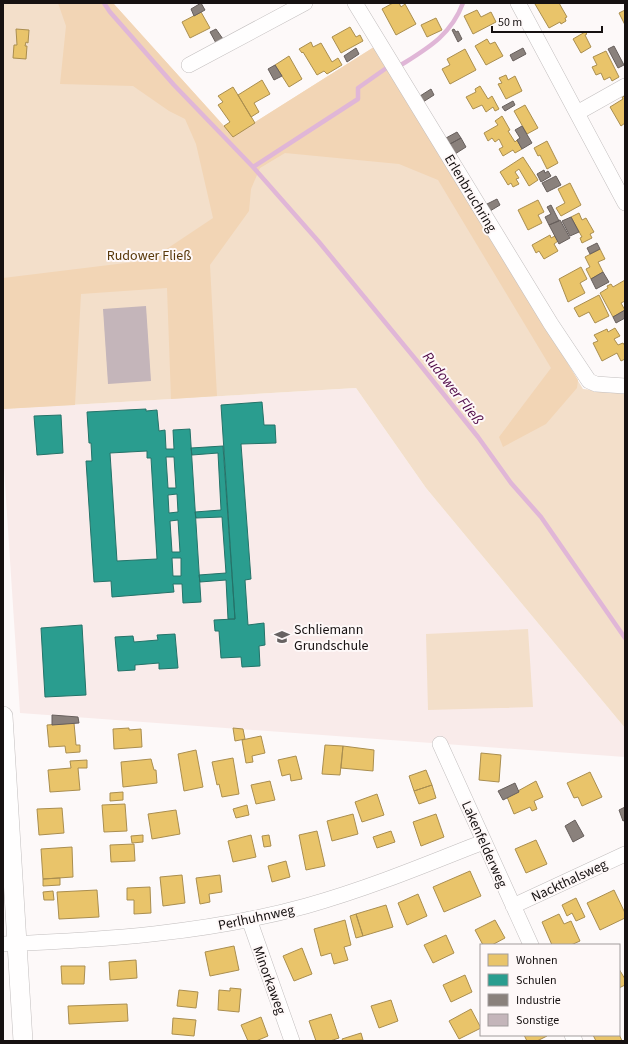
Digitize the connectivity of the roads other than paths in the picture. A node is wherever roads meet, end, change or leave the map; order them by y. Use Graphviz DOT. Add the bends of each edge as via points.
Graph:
graph roads {
  1 [pos="305,3"];
  2 [pos="355,3"];
  3 [pos="518,3"];
  4 [pos="189,65"];
  5 [pos="625,86"];
  6 [pos="577,114"];
  7 [pos="625,203"];
  8 [pos="625,386"];
  9 [pos="3,716"];
  10 [pos="440,744"];
  11 [pos="483,842"];
  12 [pos="625,854"];
  13 [pos="512,906"];
  14 [pos="249,920"];
  15 [pos="10,943"];
  16 [pos="531,944"];
  17 [pos="23,1041"];
  18 [pos="292,1041"];
  1 -- 4 [label="street"];
  2 -- 8 [label="street, Erlenbruchring" via="551,324 589,381 596,384"];
  3 -- 6 [label="street"];
  5 -- 6 [label="street"];
  6 -- 7 [label="street"];
  9 -- 15 [label="street"];
  10 -- 11 [label="street, Lakenfelderweg"];
  11 -- 13 [label="street, Lakenfelderweg"];
  11 -- 14 [label="street, Perlhuhnweg" via="343,895"];
  12 -- 13 [label="street, Nackthalsweg"];
  13 -- 16 [label="street, Lakenfelderweg"];
  14 -- 15 [label="street, Perlhuhnweg" via="126,937"];
  14 -- 18 [label="street, Minorkaweg"];
  15 -- 17 [label="street"];
}
